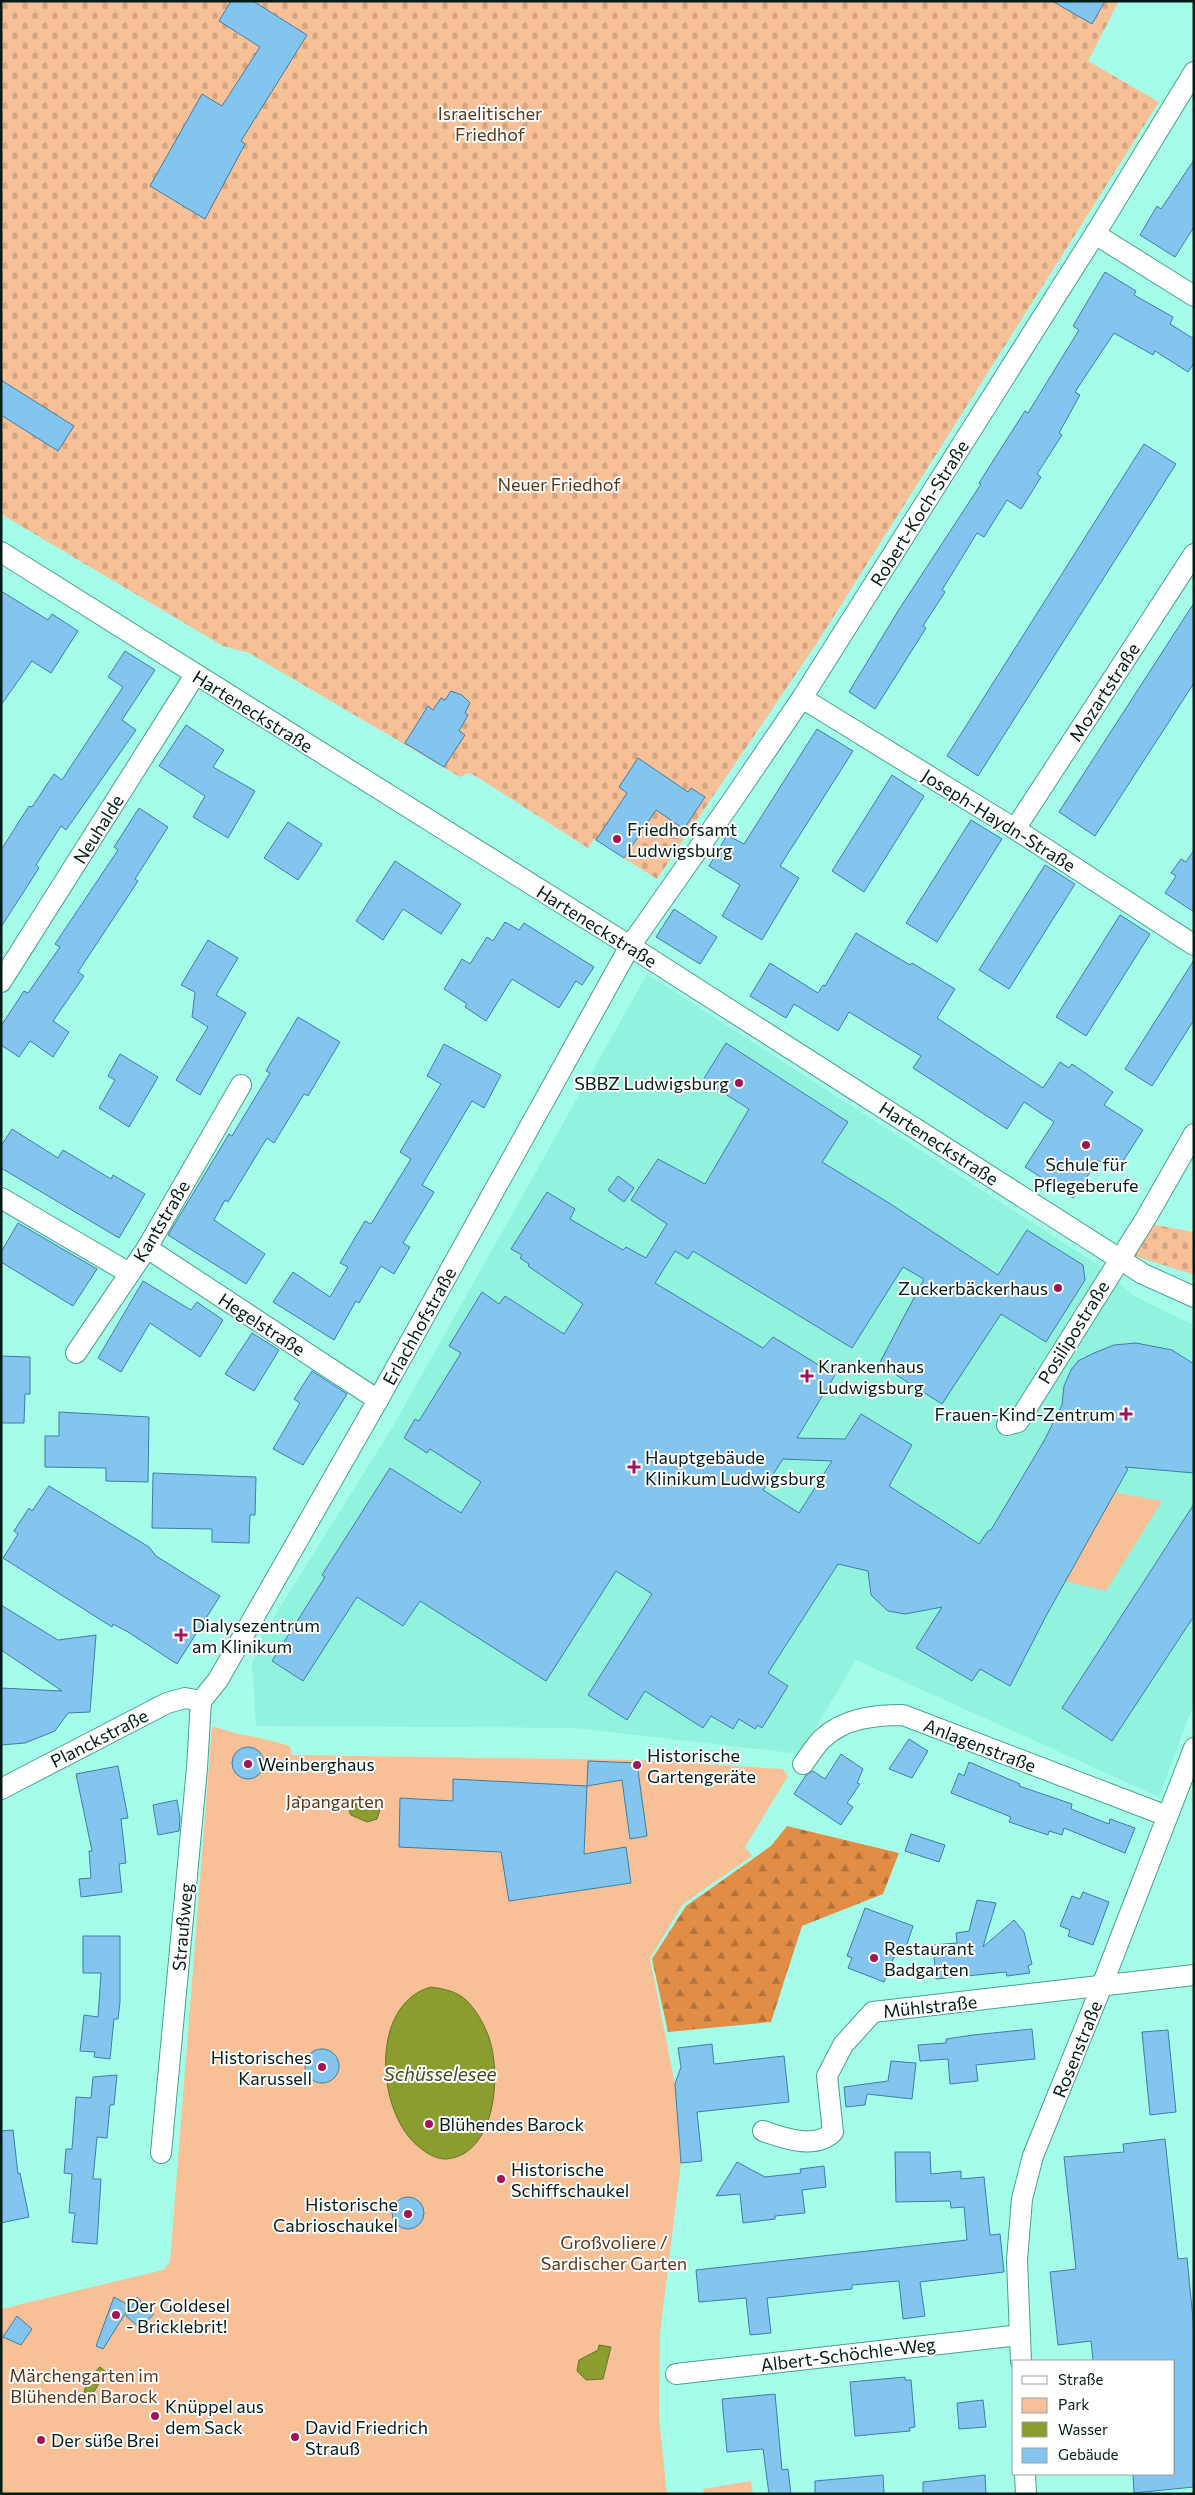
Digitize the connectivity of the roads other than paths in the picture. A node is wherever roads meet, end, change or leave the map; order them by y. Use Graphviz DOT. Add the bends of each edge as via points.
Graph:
graph roads {
  1 [pos="1194,72"];
  2 [pos="1095,234"];
  3 [pos="1194,296"];
  4 [pos="1,552"];
  5 [pos="1194,554"];
  6 [pos="195,675"];
  7 [pos="802,698"];
  8 [pos="1015,829"];
  9 [pos="1194,944"];
  10 [pos="630,946"];
  11 [pos="1,982"];
  12 [pos="240,1085"];
  13 [pos="1194,1134"];
  14 [pos="1,1198"];
  15 [pos="147,1248"];
  16 [pos="1119,1258"];
  17 [pos="129,1273"];
  18 [pos="1194,1297"];
  19 [pos="76,1352"];
  20 [pos="378,1400"];
  21 [pos="1007,1425"];
  22 [pos="201,1701"];
  23 [pos="1194,1748"];
  24 [pos="803,1764"];
  25 [pos="1,1789"];
  26 [pos="1167,1816"];
  27 [pos="1194,1975"];
  28 [pos="1101,1988"];
  29 [pos="763,2131"];
  30 [pos="160,2153"];
  31 [pos="1020,2335"];
  32 [pos="1021,2360"];
  33 [pos="676,2374"];
  34 [pos="1025,2475"];
  35 [pos="1026,2494"];
  1 -- 2 [label="street, Robert-Koch-Straße"];
  2 -- 3 [label="street"];
  2 -- 7 [label="street, Robert-Koch-Straße"];
  4 -- 6 [label="street, Harteneckstraße"];
  5 -- 8 [label="street, Mozartstraße"];
  6 -- 10 [label="street, Harteneckstraße"];
  6 -- 11 [label="street, Neuhalde"];
  7 -- 8 [label="street, Joseph-Haydn-Straße"];
  7 -- 10 [label="street, Robert-Koch-Straße"];
  8 -- 9 [label="street, Joseph-Haydn-Straße"];
  10 -- 16 [label="street, Harteneckstraße"];
  10 -- 20 [label="street, Erlachhofstraße"];
  12 -- 15 [label="street, Kantstraße"];
  13 -- 16 [label="street, Posilipostraße"];
  14 -- 17 [label="street"];
  15 -- 17 [label="street, Kantstraße"];
  15 -- 20 [label="street, Hegelstraße"];
  16 -- 18 [label="street, Harteneckstraße" via="1143,1274"];
  16 -- 21 [label="street, Posilipostraße" via="1018,1422"];
  17 -- 19 [label="street, Kantstraße"];
  20 -- 22 [label="street, Erlachhofstraße" via="218,1680"];
  22 -- 25 [label="street, Planckstraße" via="185,1698 167,1703"];
  22 -- 30 [label="street, Straußweg"];
  23 -- 26 [label="street, Rosenstraße"];
  24 -- 26 [label="street, Anlagenstraße" via="823,1738 848,1723 874,1715 903,1716"];
  26 -- 28 [label="street, Rosenstraße"];
  27 -- 28 [label="street, Mühlstraße"];
  28 -- 29 [label="street, Mühlstraße" via="873,2012 843,2045 826,2076 832,2132 828,2137 797,2143"];
  28 -- 31 [label="street, Rosenstraße" via="1033,2156 1022,2199 1017,2260"];
  31 -- 32 [label="street, Rosenstraße"];
  31 -- 33 [label="street, Albert-Schöchle-Weg"];
  34 -- 35 [label="street"];
}
